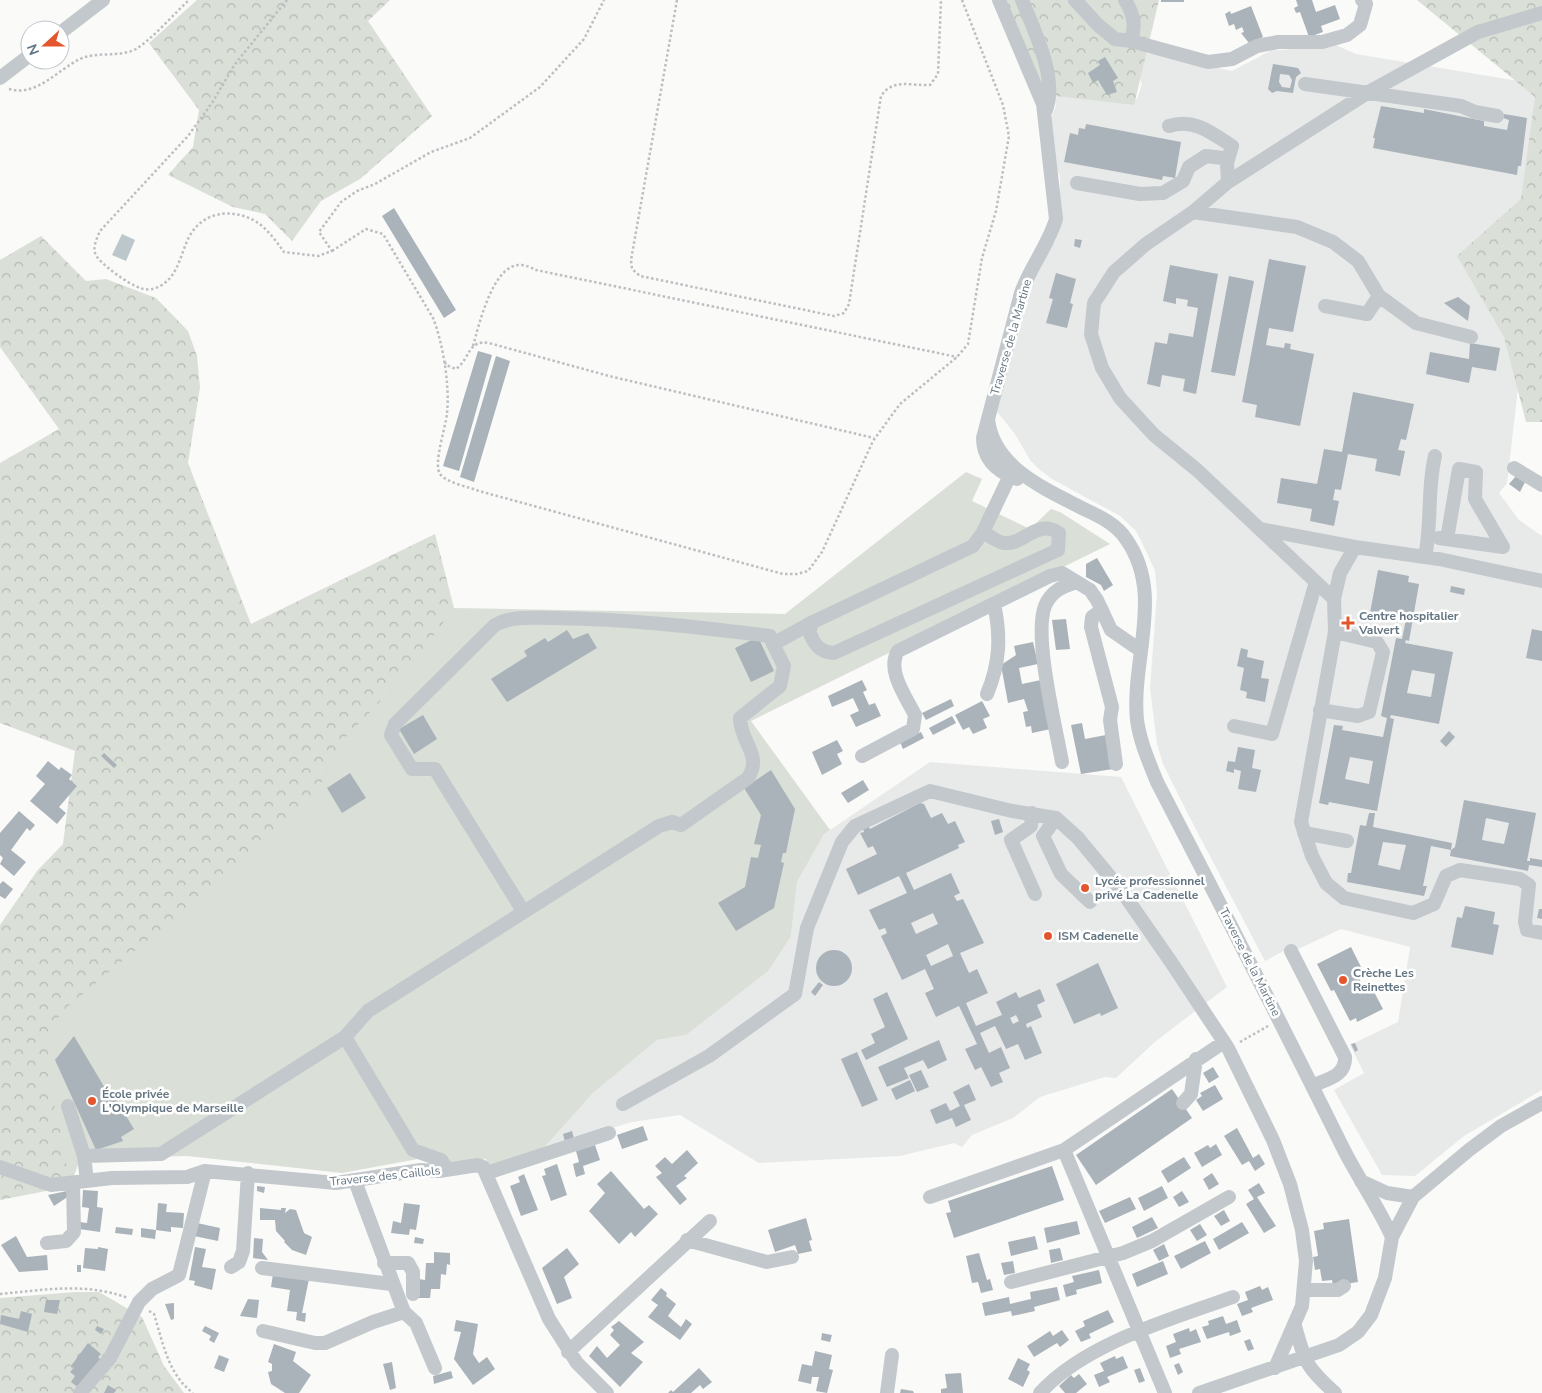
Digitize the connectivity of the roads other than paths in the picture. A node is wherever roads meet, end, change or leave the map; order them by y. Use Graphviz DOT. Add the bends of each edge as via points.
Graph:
graph roads {
  1 [pos="103,0"];
  2 [pos="999,0"];
  3 [pos="1022,0"];
  4 [pos="1075,0"];
  5 [pos="1125,0"];
  6 [pos="1362,0"];
  7 [pos="1542,13"];
  8 [pos="70,25"];
  9 [pos="1131,41"];
  10 [pos="20,64"];
  11 [pos="1,82"];
  12 [pos="1305,84"];
  13 [pos="1367,93"];
  14 [pos="1044,115"];
  15 [pos="1497,116"];
  16 [pos="1169,126"];
  17 [pos="1227,163"];
  18 [pos="1228,182"];
  19 [pos="1077,183"];
  20 [pos="1193,212"];
  21 [pos="1379,296"];
  22 [pos="1325,306"];
  23 [pos="1471,337"];
  24 [pos="1436,456"];
  25 [pos="1514,468"];
  26 [pos="1012,471"];
  27 [pos="1542,485"];
  28 [pos="1260,529"];
  29 [pos="983,532"];
  30 [pos="1430,536"];
  31 [pos="1447,539"];
  32 [pos="1355,547"];
  33 [pos="1425,557"];
  34 [pos="1542,581"];
  35 [pos="1077,582"];
  36 [pos="1316,582"];
  37 [pos="1334,599"];
  38 [pos="994,604"];
  39 [pos="1102,610"];
  40 [pos="813,622"];
  41 [pos="1335,632"];
  42 [pos="773,644"];
  43 [pos="1140,650"];
  44 [pos="987,694"];
  45 [pos="1320,710"];
  46 [pos="1234,726"];
  47 [pos="862,756"];
  48 [pos="1062,762"];
  49 [pos="1116,764"];
  50 [pos="1032,813"];
  51 [pos="1056,818"];
  52 [pos="1304,833"];
  53 [pos="1346,841"];
  54 [pos="1035,894"];
  55 [pos="1090,902"];
  56 [pos="523,911"];
  57 [pos="1542,933"];
  58 [pos="1291,951"];
  59 [pos="345,1037"];
  60 [pos="1226,1045"];
  61 [pos="1196,1059"];
  62 [pos="1312,1086"];
  63 [pos="1183,1103"];
  64 [pos="1542,1103"];
  65 [pos="623,1104"];
  66 [pos="68,1106"];
  67 [pos="609,1133"];
  68 [pos="1064,1150"];
  69 [pos="84,1156"];
  70 [pos="0,1167"];
  71 [pos="447,1169"];
  72 [pos="205,1171"];
  73 [pos="248,1173"];
  74 [pos="488,1173"];
  75 [pos="1361,1180"];
  76 [pos="87,1181"];
  77 [pos="355,1181"];
  78 [pos="73,1183"];
  79 [pos="930,1197"];
  80 [pos="1229,1197"];
  81 [pos="1413,1197"];
  82 [pos="710,1221"];
  83 [pos="1392,1237"];
  84 [pos="687,1240"];
  85 [pos="47,1243"];
  86 [pos="1108,1256"];
  87 [pos="792,1257"];
  88 [pos="384,1263"];
  89 [pos="231,1268"];
  90 [pos="262,1268"];
  91 [pos="1011,1282"];
  92 [pos="392,1284"];
  93 [pos="1344,1286"];
  94 [pos="1304,1290"];
  95 [pos="413,1294"];
  96 [pos="1232,1297"];
  97 [pos="404,1312"];
  98 [pos="1295,1326"];
  99 [pos="263,1331"];
  100 [pos="1141,1331"];
  101 [pos="568,1352"];
  102 [pos="892,1355"];
  103 [pos="1304,1358"];
  104 [pos="435,1368"];
  105 [pos="1275,1368"];
  106 [pos="80,1393"];
  107 [pos="607,1393"];
  108 [pos="886,1393"];
  109 [pos="1040,1393"];
  110 [pos="1165,1393"];
  111 [pos="1199,1393"];
  112 [pos="1335,1393"];
  1 -- 8 [label="street"];
  2 -- 14 [label="street, Traverse de la Martine" via="1043,104"];
  3 -- 14 [label="street" via="1046,64 1049,103"];
  4 -- 9 [label="street" via="1115,39"];
  5 -- 9 [label="street" via="1136,27"];
  6 -- 9 [label="street" via="1366,4 1360,25 1347,35 1322,42 1278,42 1257,46 1232,59 1208,62"];
  7 -- 13 [label="street" via="1478,32"];
  10 -- 11 [label="street"];
  12 -- 13 [label="street"];
  13 -- 15 [label="street" via="1461,106"];
  13 -- 18 [label="street"];
  14 -- 26 [label="street, Traverse de la Martine" via="1056,219 1052,235 1025,281 988,419 993,441"];
  16 -- 17 [label="street" via="1180,123 1199,125 1232,146"];
  17 -- 18 [label="street"];
  17 -- 19 [label="street" via="1222,158 1206,156 1189,167 1183,180 1163,193 1140,194"];
  18 -- 20 [label="street"];
  20 -- 21 [label="street" via="1297,227 1334,242 1358,261"];
  20 -- 28 [label="street" via="1146,244 1114,272 1094,303 1092,334 1102,368 1120,398 1154,435"];
  21 -- 22 [label="street" via="1367,314"];
  21 -- 23 [label="street" via="1416,323"];
  24 -- 30 [label="street" via="1430,476"];
  25 -- 27 [label="street"];
  26 -- 29 [label="street"];
  26 -- 43 [label="street, Traverse de la Martine" via="1106,520 1125,537 1144,576 1146,595"];
  28 -- 32 [label="street"];
  28 -- 36 [label="street"];
  29 -- 40 [label="street" via="973,546"];
  29 -- 40 [label="street" via="1002,543 1010,543 1044,528 1052,528 1059,533 1060,540 1058,550 834,653 824,652 813,643 809,631"];
  30 -- 31 [label="street"];
  30 -- 33 [label="street"];
  31 -- 31 [label="street" via="1503,547 1476,499 1476,472 1459,469"];
  32 -- 33 [label="street"];
  32 -- 37 [label="street" via="1340,573"];
  33 -- 34 [label="street"];
  35 -- 38 [label="street" via="1062,573 1050,576"];
  35 -- 39 [label="street" via="1090,590"];
  35 -- 48 [label="street" via="1059,588 1045,606 1043,621 1042,652"];
  36 -- 37 [label="street"];
  36 -- 46 [label="street" via="1272,734"];
  37 -- 41 [label="street"];
  38 -- 44 [label="street" via="999,624 998,660"];
  38 -- 47 [label="street" via="898,651 892,659 893,668 915,715 913,729"];
  39 -- 43 [label="street" via="1111,630"];
  39 -- 49 [label="street" via="1092,617 1091,627 1112,707 1110,720"];
  40 -- 42 [label="street"];
  41 -- 45 [label="street"];
  41 -- 45 [label="street" via="1377,642 1383,652 1380,669 1370,712 1358,716"];
  42 -- 56 [label="street" via="784,666 780,686 740,718 740,727 754,758 754,768 748,778 681,825 672,822 659,826"];
  42 -- 56 [label="street" via="770,636 670,624 581,618 507,618 495,625 396,724 392,735 412,769 434,769"];
  43 -- 62 [label="street, Traverse de la Martine" via="1137,721 1145,752 1157,782"];
  45 -- 52 [label="street" via="1301,822"];
  50 -- 51 [label="street"];
  50 -- 54 [label="street" via="1031,826 1011,840"];
  50 -- 65 [label="street" via="930,791 855,826 842,842 807,928 795,994 709,1056"];
  51 -- 55 [label="street" via="1044,836 1061,874"];
  51 -- 60 [label="street" via="1078,838 1121,890"];
  52 -- 53 [label="street"];
  52 -- 57 [label="street" via="1326,883 1344,898 1413,913 1434,904 1446,876 1460,870 1520,879 1530,885 1525,922 1527,930"];
  56 -- 59 [label="street" via="368,1011"];
  58 -- 62 [label="street" via="1319,1006 1331,1009 1339,1024 1334,1036 1345,1057 1346,1066 1341,1073"];
  59 -- 69 [label="street" via="161,1154"];
  59 -- 71 [label="street" via="413,1150 441,1160"];
  60 -- 61 [label="street"];
  60 -- 94 [label="street" via="1273,1140 1290,1184 1302,1230 1306,1261"];
  61 -- 63 [label="street" via="1191,1094"];
  61 -- 68 [label="street"];
  62 -- 75 [label="street, Traverse de la Martine"];
  64 -- 81 [label="street" via="1501,1126"];
  66 -- 69 [label="street"];
  67 -- 74 [label="street"];
  68 -- 79 [label="street"];
  68 -- 86 [label="street"];
  69 -- 76 [label="street"];
  70 -- 78 [label="street, Traverse des Caillols" via="51,1185"];
  71 -- 74 [label="street, Traverse des Caillols" via="478,1165"];
  71 -- 77 [label="street, Traverse des Caillols"];
  72 -- 73 [label="street, Traverse des Caillols"];
  72 -- 76 [label="street, Traverse des Caillols" via="187,1177"];
  72 -- 106 [label="street" via="179,1274 139,1302 110,1358"];
  73 -- 77 [label="street, Traverse des Caillols" via="336,1183"];
  73 -- 89 [label="street" via="243,1251 239,1262"];
  74 -- 101 [label="street" via="518,1251"];
  75 -- 81 [label="street" via="1387,1193"];
  75 -- 83 [label="street, Traverse de la Martine"];
  76 -- 78 [label="street, Traverse des Caillols"];
  77 -- 88 [label="street"];
  78 -- 85 [label="street" via="74,1232 66,1241"];
  80 -- 86 [label="street" via="1152,1241"];
  81 -- 83 [label="street"];
  82 -- 84 [label="street"];
  83 -- 103 [label="street" via="1384,1278 1371,1315 1358,1332 1340,1345"];
  84 -- 87 [label="street" via="767,1262"];
  84 -- 101 [label="street"];
  86 -- 91 [label="street"];
  86 -- 100 [label="street"];
  88 -- 92 [label="street"];
  88 -- 95 [label="street" via="408,1263 413,1272"];
  90 -- 92 [label="street"];
  92 -- 97 [label="street"];
  93 -- 94 [label="street" via="1338,1290"];
  94 -- 98 [label="street"];
  96 -- 100 [label="street"];
  97 -- 99 [label="street" via="325,1343"];
  97 -- 104 [label="street" via="416,1323"];
  98 -- 103 [label="street"];
  98 -- 105 [label="street"];
  100 -- 109 [label="street" via="1083,1358 1054,1378"];
  100 -- 110 [label="street"];
  101 -- 107 [label="street"];
  102 -- 108 [label="street"];
  103 -- 105 [label="street"];
  103 -- 112 [label="street" via="1313,1374"];
  105 -- 111 [label="street"];
}
